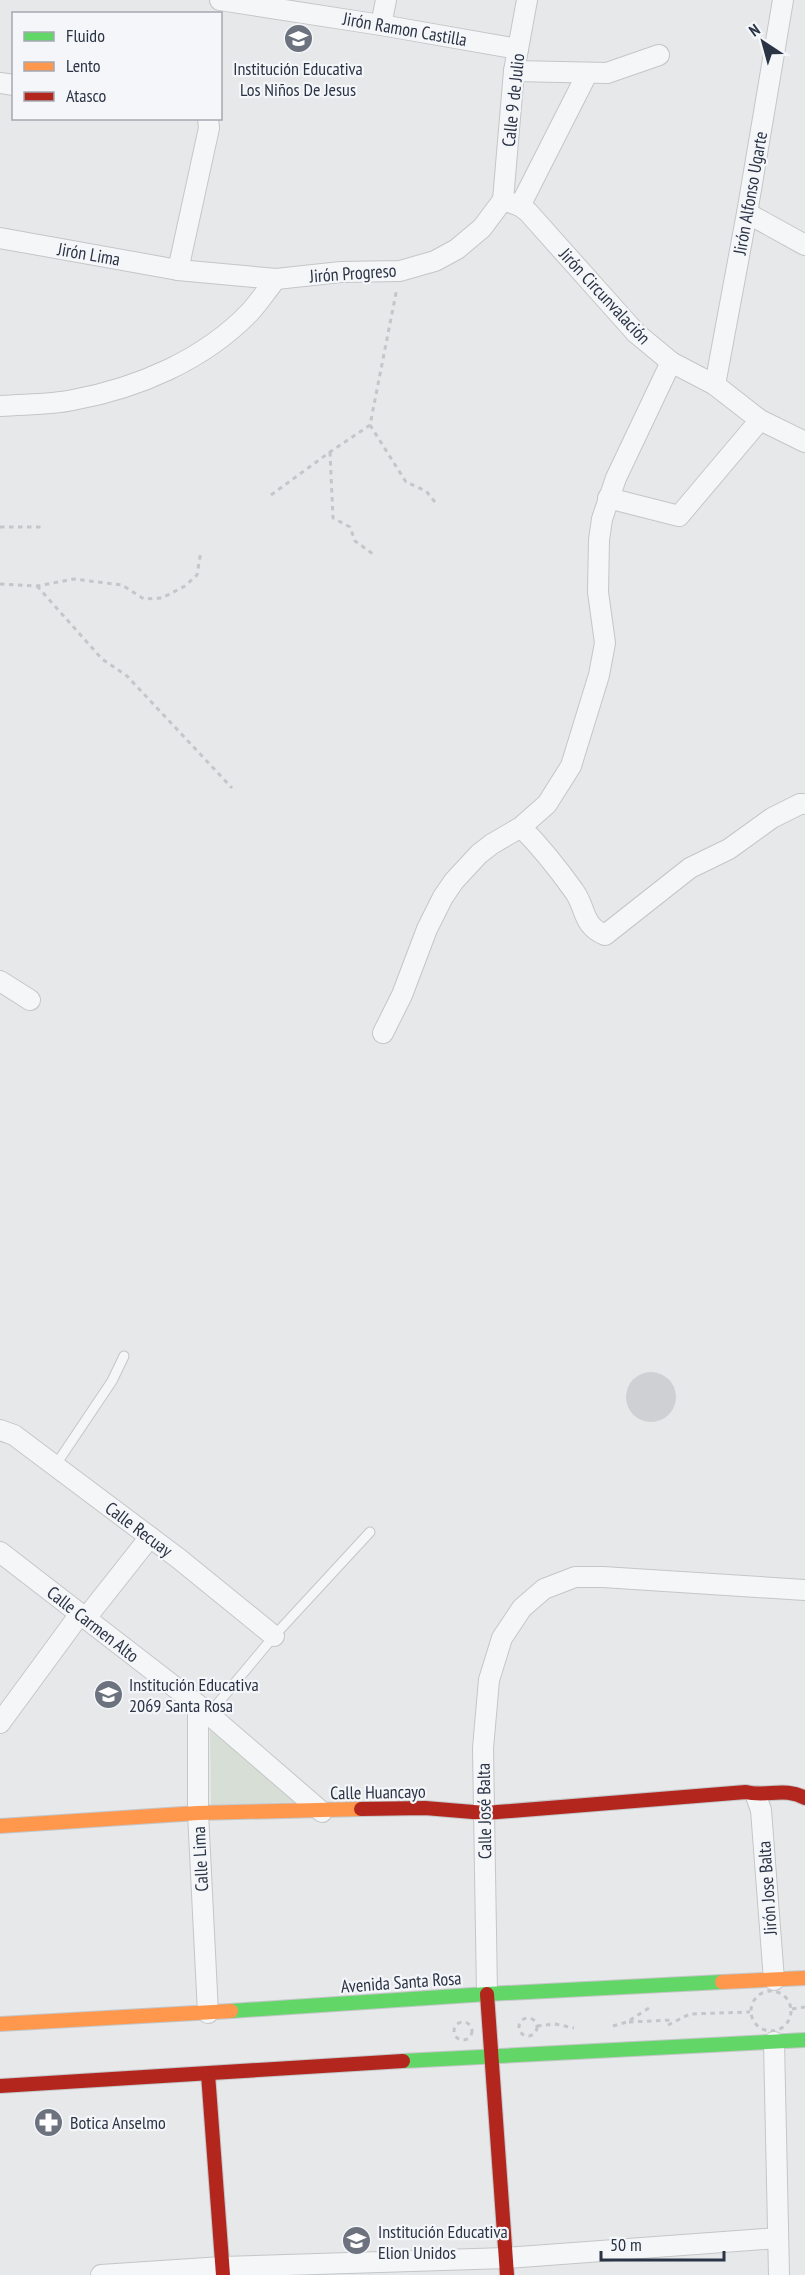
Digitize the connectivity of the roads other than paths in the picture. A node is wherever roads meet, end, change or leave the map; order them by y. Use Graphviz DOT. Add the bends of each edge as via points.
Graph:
graph roads {
  1 [pos="220,0"];
  2 [pos="386,0"];
  3 [pos="527,0"];
  4 [pos="783,0"];
  5 [pos="381,25"];
  6 [pos="518,49"];
  7 [pos="659,55"];
  8 [pos="514,71"];
  9 [pos="586,74"];
  10 [pos="208,120"];
  11 [pos="512,203"];
  12 [pos="747,213"];
  13 [pos="0,238"];
  14 [pos="805,245"];
  15 [pos="178,270"];
  16 [pos="276,279"];
  17 [pos="671,362"];
  18 [pos="715,385"];
  19 [pos="0,406"];
  20 [pos="760,420"];
  21 [pos="805,442"];
  22 [pos="608,498"];
  23 [pos="805,804"];
  24 [pos="521,827"];
  25 [pos="0,981"];
  26 [pos="30,1000"];
  27 [pos="383,1033"];
  28 [pos="124,1356"];
  29 [pos="0,1430"];
  30 [pos="55,1466"];
  31 [pos="370,1533"];
  32 [pos="150,1537"];
  33 [pos="0,1552"];
  34 [pos="805,1590"];
  35 [pos="83,1616"];
  36 [pos="274,1636"];
  37 [pos="204,1710"];
  38 [pos="0,1722"];
  39 [pos="756,1796"];
  40 [pos="805,1798"];
  41 [pos="322,1812"];
  42 [pos="198,1813"];
  43 [pos="484,1813"];
  44 [pos="0,1826"];
  45 [pos="805,1978"];
  46 [pos="774,1980"];
  47 [pos="487,1994"];
  48 [pos="208,2013"];
  49 [pos="0,2024"];
  50 [pos="805,2040"];
  51 [pos="774,2042"];
  52 [pos="491,2055"];
  53 [pos="208,2074"];
  54 [pos="0,2086"];
  55 [pos="778,2238"];
  56 [pos="506,2266"];
  57 [pos="222,2271"];
  58 [pos="101,2275"];
  59 [pos="779,2275"];
  1 -- 5 [label="street, Jirón Ramon Castilla"];
  2 -- 5 [label="street"];
  3 -- 6 [label="street, Calle 9 de Julio"];
  4 -- 12 [label="street, Jirón Alfonso Ugarte"];
  5 -- 6 [label="street, Jirón Ramon Castilla"];
  6 -- 8 [label="street, Calle 9 de Julio"];
  7 -- 9 [label="street" via="607,73"];
  8 -- 9 [label="street"];
  8 -- 11 [label="street, Calle 9 de Julio"];
  9 -- 11 [label="street, Jirón Progreso"];
  10 -- 15 [label="street"];
  11 -- 16 [label="street, Jirón Progreso" via="457,249 435,261 400,271"];
  11 -- 17 [label="street, Jirón Circunvalación" via="528,212 636,333"];
  12 -- 14 [label="street"];
  12 -- 18 [label="street, Jirón Alfonso Ugarte"];
  13 -- 15 [label="street, Jirón Lima"];
  15 -- 16 [label="street, Jirón Progreso"];
  16 -- 19 [label="street" via="250,312 215,342 170,369 128,386 71,401"];
  17 -- 18 [label="street, Jirón Circunvalación"];
  17 -- 22 [label="street"];
  18 -- 20 [label="street, Jirón Circunvalación"];
  20 -- 21 [label="street, Jirón Circunvalación"];
  20 -- 22 [label="street" via="679,516"];
  22 -- 24 [label="street" via="599,540 598,592 605,643 599,675 571,766 547,804"];
  23 -- 24 [label="street" via="772,818 729,849 690,867 605,935 591,926 576,894"];
  24 -- 27 [label="street" via="485,849 443,897"];
  25 -- 26 [label="street"];
  28 -- 30 [label="lane" via="112,1381"];
  29 -- 30 [label="street, Calle Recuay" via="14,1435"];
  30 -- 32 [label="street, Calle Recuay"];
  31 -- 36 [label="lane"];
  32 -- 35 [label="street"];
  32 -- 36 [label="street, Calle Recuay"];
  33 -- 35 [label="street, Calle Carmen Alto"];
  34 -- 43 [label="street, Calle José Balta" via="603,1577 575,1577 544,1589 522,1608 502,1638 489,1680 483,1748"];
  35 -- 37 [label="street, Calle Carmen Alto"];
  35 -- 38 [label="street"];
  36 -- 37 [label="lane"];
  37 -- 41 [label="street, Calle Carmen Alto"];
  37 -- 42 [label="street, Calle Lima"];
  39 -- 40 [label="street, Calle Huancayo" via="787,1792"];
  39 -- 43 [label="street, Calle Huancayo" via="746,1792"];
  39 -- 46 [label="street, Jirón Jose Balta" via="761,1810"];
  41 -- 42 [label="street, Calle Huancayo"];
  41 -- 43 [label="street, Calle Huancayo" via="425,1808"];
  42 -- 44 [label="street, Calle Huancayo"];
  42 -- 48 [label="street, Calle Lima"];
  43 -- 47 [label="street, Calle José Balta"];
  45 -- 46 [label="street, Avenida Santa Rosa"];
  46 -- 47 [label="street, Avenida Santa Rosa"];
  47 -- 48 [label="street, Avenida Santa Rosa"];
  47 -- 52 [label="street, Calle José Balta"];
  48 -- 49 [label="street, Avenida Santa Rosa"];
  50 -- 51 [label="street"];
  51 -- 52 [label="street"];
  51 -- 55 [label="street"];
  52 -- 53 [label="street"];
  52 -- 56 [label="street, Calle José Balta"];
  53 -- 54 [label="street"];
  53 -- 57 [label="street"];
  55 -- 56 [label="street"];
  55 -- 59 [label="street"];
  56 -- 57 [label="street"];
  57 -- 58 [label="street"];
}
